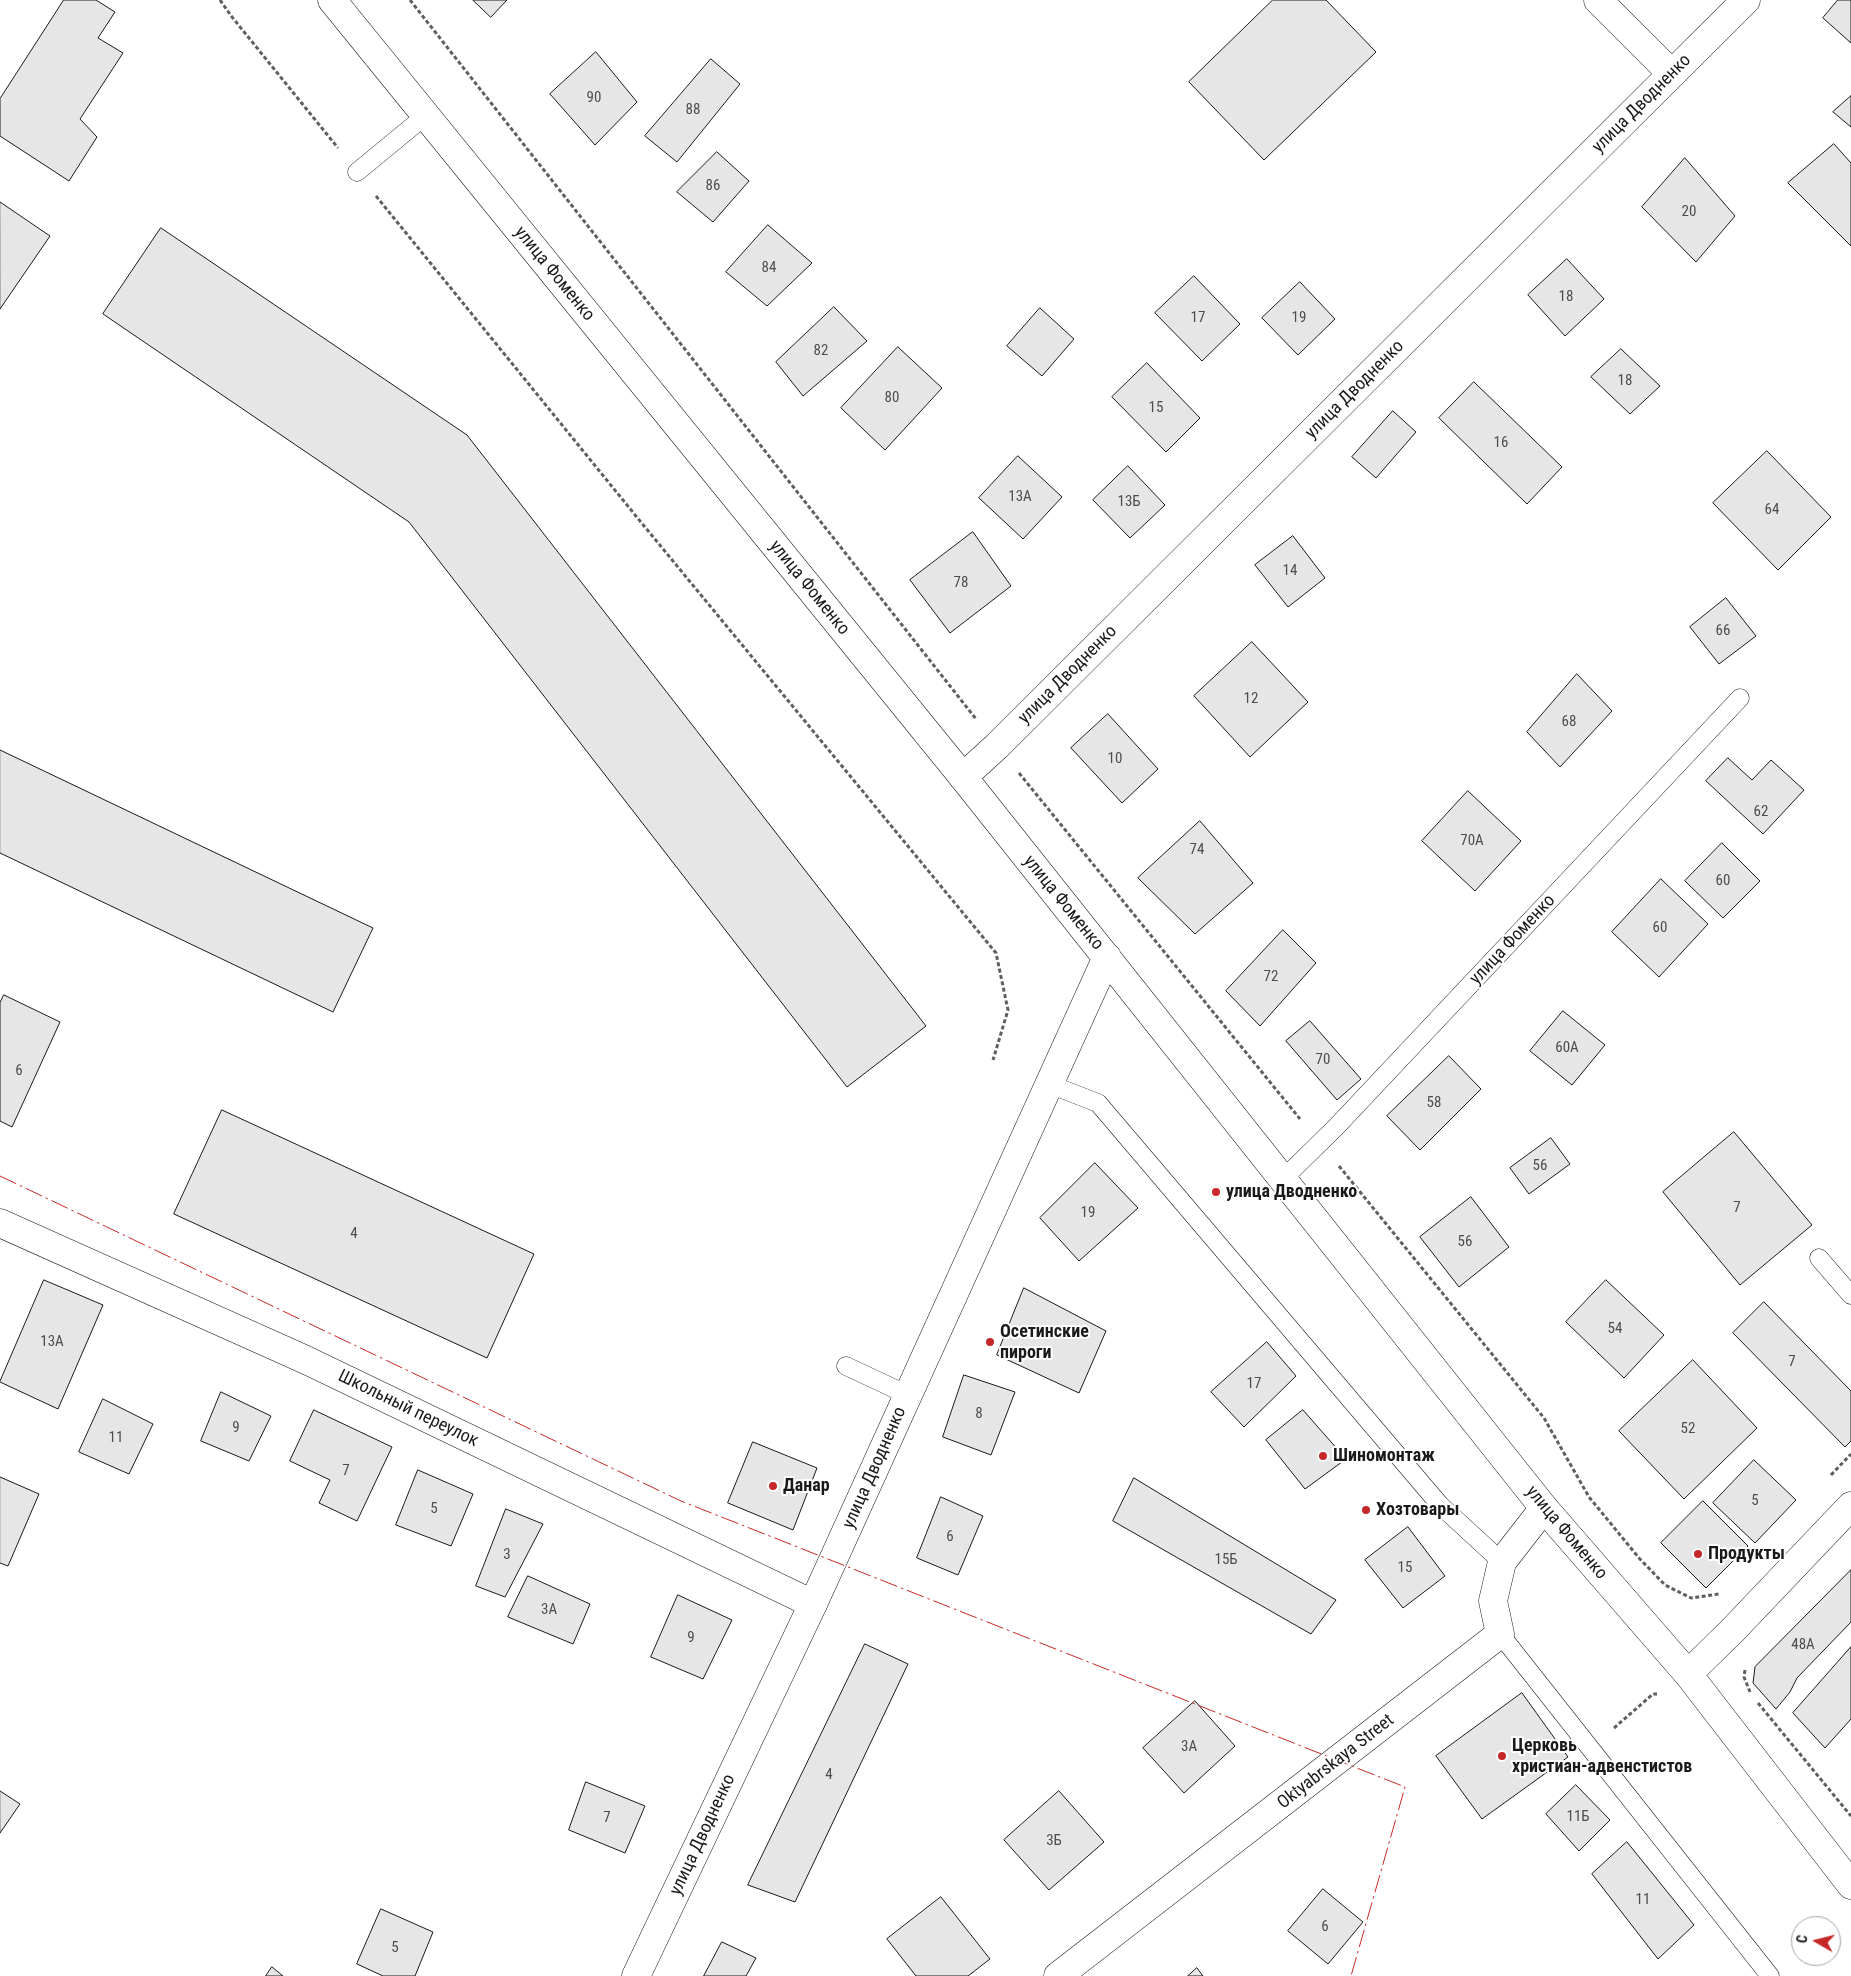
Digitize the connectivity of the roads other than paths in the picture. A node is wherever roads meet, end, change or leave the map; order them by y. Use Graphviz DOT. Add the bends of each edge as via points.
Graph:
graph roads {
  1 [pos="332,0"];
  2 [pos="1598,0"];
  3 [pos="1746,0"];
  4 [pos="1672,74"];
  5 [pos="426,116"];
  6 [pos="357,172"];
  7 [pos="1740,698"];
  8 [pos="963,777"];
  9 [pos="1107,957"];
  10 [pos="1049,1084"];
  11 [pos="1283,1179"];
  12 [pos="0,1223"];
  13 [pos="1819,1258"];
  14 [pos="1851,1295"];
  15 [pos="846,1366"];
  16 [pos="908,1395"];
  17 [pos="1851,1506"];
  18 [pos="1544,1508"];
  19 [pos="1502,1562"];
  20 [pos="813,1604"];
  21 [pos="1500,1634"];
  22 [pos="1688,1674"];
  23 [pos="1851,1885"];
  24 [pos="636,1976"];
  25 [pos="1058,1976"];
  26 [pos="1770,1976"];
  1 -- 5 [label="street, улица Фоменко"];
  2 -- 4 [label="street"];
  3 -- 4 [label="street, улица Дводненко"];
  4 -- 8 [label="street, улица Дводненко" via="998,746"];
  5 -- 6 [label="lane"];
  5 -- 8 [label="street, улица Фоменко"];
  7 -- 11 [label="lane, улица Фоменко" via="1320,1144"];
  8 -- 9 [label="street, улица Фоменко"];
  9 -- 10 [label="street, улица Дводненко"];
  9 -- 11 [label="street, улица Фоменко"];
  10 -- 16 [label="street, улица Дводненко"];
  10 -- 19 [label="lane" via="1098,1103 1440,1505"];
  11 -- 18 [label="street, улица Фоменко"];
  12 -- 20 [label="street, Школьный переулок" via="306,1360"];
  13 -- 14 [label="lane"];
  15 -- 16 [label="lane"];
  16 -- 20 [label="street, улица Дводненко"];
  17 -- 22 [label="street"];
  18 -- 19 [label="street"];
  18 -- 22 [label="street, улица Фоменко"];
  19 -- 21 [label="street" via="1493,1601"];
  20 -- 24 [label="street, улица Дводненко"];
  21 -- 25 [label="street, Oktyabrskaya Street"];
  21 -- 26 [label="lane"];
  22 -- 23 [label="street, улица Фоменко"];
}
